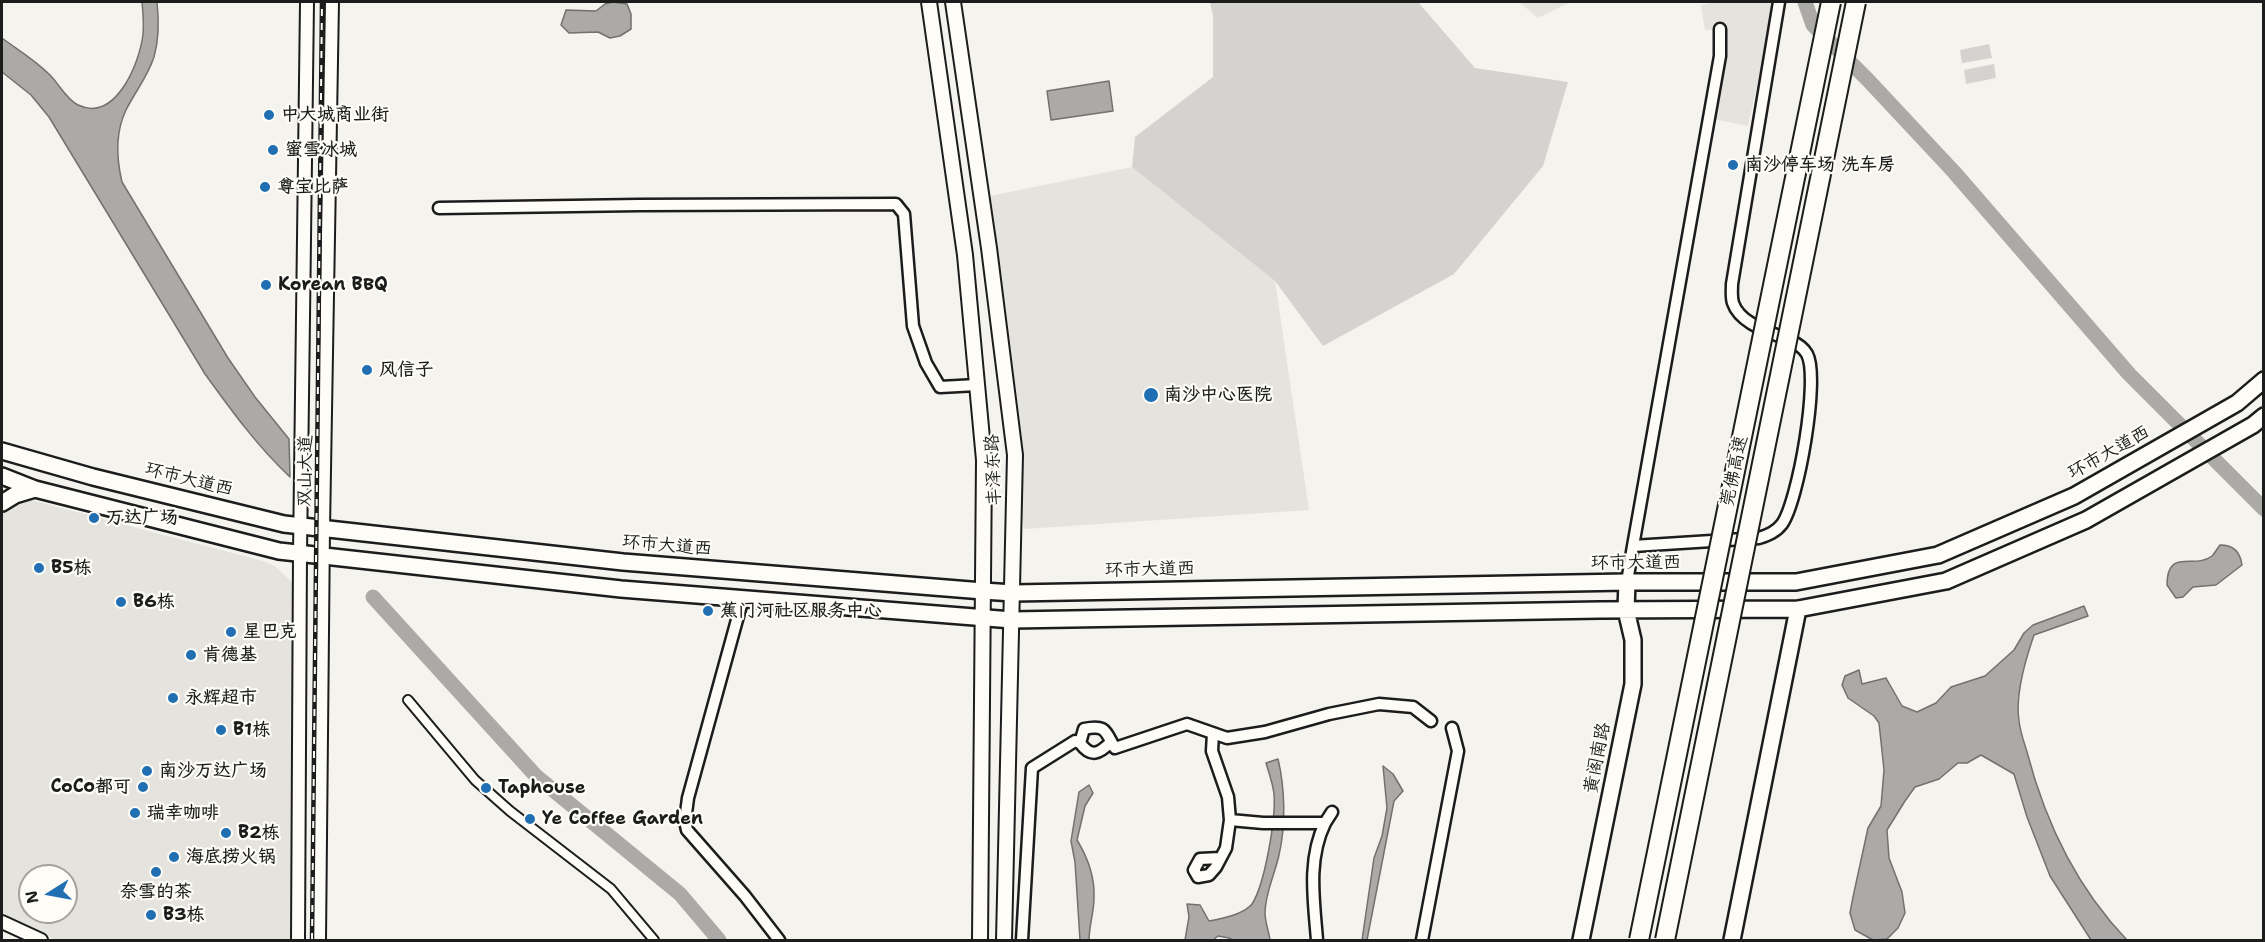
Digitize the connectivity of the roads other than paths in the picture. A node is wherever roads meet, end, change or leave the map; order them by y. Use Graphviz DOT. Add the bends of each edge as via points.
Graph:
graph roads {
  1 [pos="307,2"];
  2 [pos="332,2"];
  3 [pos="929,2"];
  4 [pos="953,2"];
  5 [pos="1779,2"];
  6 [pos="1831,2"];
  7 [pos="1856,2"];
  8 [pos="1720,29"];
  9 [pos="439,208"];
  10 [pos="2264,380"];
  11 [pos="977,385"];
  12 [pos="2264,416"];
  13 [pos="2,450"];
  14 [pos="2,476"];
  15 [pos="35,489"];
  16 [pos="2,503"];
  17 [pos="300,526"];
  18 [pos="323,528"];
  19 [pos="1633,546"];
  20 [pos="300,553"];
  21 [pos="324,555"];
  22 [pos="1627,582"];
  23 [pos="983,591"];
  24 [pos="1013,593"];
  25 [pos="743,598"];
  26 [pos="1798,609"];
  27 [pos="1626,610"];
  28 [pos="984,617"];
  29 [pos="1012,620"];
  30 [pos="408,700"];
  31 [pos="1431,721"];
  32 [pos="1452,728"];
  33 [pos="1213,733"];
  34 [pos="1080,742"];
  35 [pos="1111,742"];
  36 [pos="1332,813"];
  37 [pos="1230,819"];
  38 [pos="1325,823"];
  39 [pos="1220,858"];
  40 [pos="2,922"];
  41 [pos="41,940"];
  42 [pos="298,940"];
  43 [pos="319,940"];
  44 [pos="654,940"];
  45 [pos="778,940"];
  46 [pos="980,940"];
  47 [pos="1004,940"];
  48 [pos="1022,940"];
  49 [pos="1317,940"];
  50 [pos="1422,940"];
  51 [pos="1581,940"];
  52 [pos="1639,940"];
  53 [pos="1665,940"];
  54 [pos="1732,940"];
  1 -- 17 [label="street, 双山大道"];
  2 -- 18 [label="street, 双山大道"];
  3 -- 11 [label="main road, 丰泽东路" via="965,255"];
  4 -- 24 [label="main road, 丰泽东路" via="1015,455"];
  5 -- 19 [label="street" via="1732,301 1750,322 1798,344 1807,354 1810,399 1796,492 1782,525 1772,534"];
  6 -- 52 [label="highway, 莞佛高速, bridge"];
  7 -- 53 [label="highway, 莞佛高速, bridge"];
  8 -- 19 [label="street" via="1720,56"];
  9 -- 11 [label="street" via="896,204 904,214 913,326 926,363 940,387"];
  10 -- 22 [label="main road, 环市大道西" via="2237,403 2074,496 1938,555 1796,582"];
  11 -- 23 [label="main road, 丰泽东路" via="984,460"];
  12 -- 26 [label="main road" via="2086,520 1946,581"];
  13 -- 17 [label="main road, 环市大道西" via="105,480"];
  14 -- 15 [label="main road"];
  15 -- 16 [label="main road"];
  15 -- 20 [label="main road"];
  17 -- 18 [label="main road, 环市大道西"];
  17 -- 20 [label="street, 双山大道"];
  18 -- 21 [label="street, 双山大道"];
  18 -- 23 [label="main road, 环市大道西" via="623,562"];
  19 -- 22 [label="street"];
  20 -- 21 [label="main road"];
  20 -- 42 [label="street, 双山大道"];
  21 -- 25 [label="main road" via="621,589"];
  21 -- 43 [label="street, 双山大道"];
  22 -- 24 [label="main road, 环市大道西"];
  22 -- 27 [label="main road, 黄阁南路"];
  23 -- 24 [label="main road, 环市大道西"];
  23 -- 28 [label="main road, 丰泽东路"];
  24 -- 29 [label="main road, 丰泽东路"];
  25 -- 28 [label="main road"];
  25 -- 45 [label="street" via="685,821 687,830"];
  26 -- 27 [label="main road"];
  26 -- 54 [label="main road"];
  27 -- 29 [label="main road"];
  27 -- 51 [label="main road, 黄阁南路" via="1633,640 1633,684"];
  28 -- 29 [label="main road"];
  28 -- 46 [label="main road, 丰泽东路"];
  29 -- 47 [label="main road, 丰泽东路"];
  30 -- 44 [label="street" via="476,780 611,889"];
  31 -- 33 [label="street" via="1413,707 1379,704 1265,732 1227,738"];
  32 -- 50 [label="street" via="1458,751"];
  33 -- 35 [label="street" via="1186,724 1115,748"];
  33 -- 37 [label="street" via="1212,751 1228,798"];
  34 -- 35 [label="street" via="1093,753"];
  34 -- 35 [label="street" via="1084,729 1090,728 1108,732"];
  34 -- 48 [label="street" via="1075,741 1032,768"];
  36 -- 38 [label="street"];
  37 -- 38 [label="street"];
  37 -- 39 [label="street" via="1226,848"];
  38 -- 49 [label="street" via="1315,850 1312,878"];
  40 -- 41 [label="street"];
}
